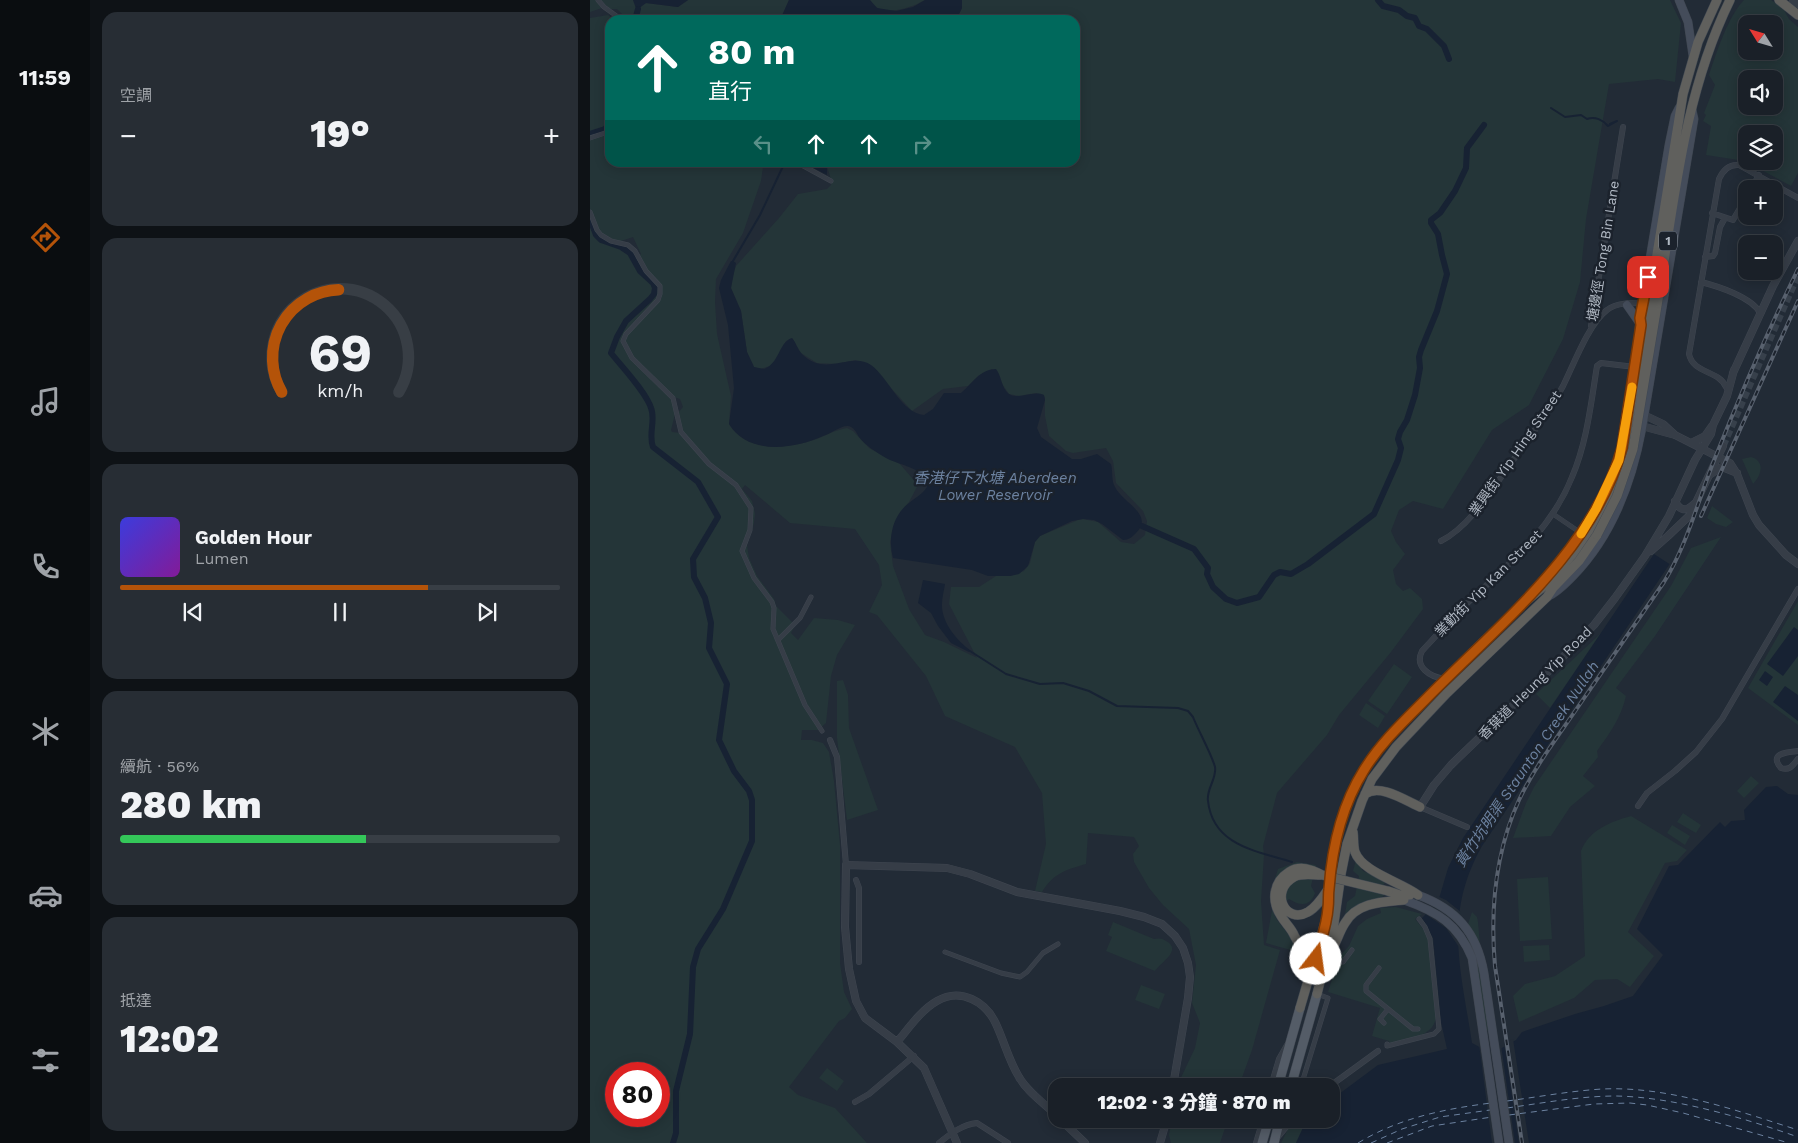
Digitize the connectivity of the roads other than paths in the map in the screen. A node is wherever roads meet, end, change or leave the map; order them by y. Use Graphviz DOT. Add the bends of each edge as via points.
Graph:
graph roads {
  1 [pos="598,0"];
  2 [pos="1679,0"];
  3 [pos="1717,0"];
  4 [pos="1736,0"];
  5 [pos="1779,0"];
  6 [pos="1793,0"];
  7 [pos="1728,3"];
  8 [pos="1798,4"];
  9 [pos="616,15"];
  10 [pos="1798,15"];
  11 [pos="1693,56"];
  12 [pos="1681,104"];
  13 [pos="1692,105"];
  14 [pos="1623,127"];
  15 [pos="605,134"];
  16 [pos="590,138"];
  17 [pos="805,167"];
  18 [pos="1759,175"];
  19 [pos="1756,180"];
  20 [pos="830,181"];
  21 [pos="1672,188"];
  22 [pos="1798,198"];
  23 [pos="590,212"];
  24 [pos="1738,212"];
  25 [pos="1712,213"];
  26 [pos="1725,218"];
  27 [pos="1797,245"];
  28 [pos="1705,257"];
  29 [pos="1701,282"];
  30 [pos="1627,305"];
  31 [pos="1643,306"];
  32 [pos="1662,310"];
  33 [pos="1760,313"];
  34 [pos="1641,325"];
  35 [pos="1659,328"];
  36 [pos="1591,329"];
  37 [pos="1635,367"];
  38 [pos="1734,370"];
  39 [pos="1726,387"];
  40 [pos="1720,410"];
  41 [pos="1644,415"];
  42 [pos="1627,419"];
  43 [pos="1713,425"];
  44 [pos="1642,428"];
  45 [pos="1675,435"];
  46 [pos="1691,443"];
  47 [pos="1723,446"];
  48 [pos="1702,449"];
  49 [pos="1718,457"];
  50 [pos="1710,474"];
  51 [pos="1737,474"];
  52 [pos="1698,500"];
  53 [pos="1675,501"];
  54 [pos="1553,514"];
  55 [pos="1666,522"];
  56 [pos="1677,528"];
  57 [pos="1578,531"];
  58 [pos="1593,533"];
  59 [pos="1441,540"];
  60 [pos="1645,556"];
  61 [pos="1798,564"];
  62 [pos="1798,589"];
  63 [pos="1534,594"];
  64 [pos="811,597"];
  65 [pos="1547,597"];
  66 [pos="778,640"];
  67 [pos="1445,679"];
  68 [pos="822,731"];
  69 [pos="830,740"];
  70 [pos="1798,751"];
  71 [pos="1798,759"];
  72 [pos="1381,765"];
  73 [pos="1384,791"];
  74 [pos="1365,794"];
  75 [pos="1638,806"];
  76 [pos="1420,807"];
  77 [pos="1467,827"];
  78 [pos="1353,829"];
  79 [pos="846,864"];
  80 [pos="856,880"];
  81 [pos="1329,888"];
  82 [pos="1418,896"];
  83 [pos="1402,898"];
  84 [pos="1280,908"];
  85 [pos="1419,919"];
  86 [pos="1058,944"];
  87 [pos="1352,950"];
  88 [pos="945,952"];
  89 [pos="1328,958"];
  90 [pos="859,962"];
  91 [pos="1379,968"];
  92 [pos="1310,971"];
  93 [pos="1317,994"];
  94 [pos="1300,1008"];
  95 [pos="1388,1009"];
  96 [pos="1384,1023"];
  97 [pos="1418,1029"];
  98 [pos="1291,1038"];
  99 [pos="896,1042"];
  100 [pos="1387,1045"];
  101 [pos="1378,1051"];
  102 [pos="914,1056"];
  103 [pos="1174,1078"];
  104 [pos="1273,1078"];
  105 [pos="1280,1078"];
  106 [pos="1293,1078"];
  107 [pos="1303,1078"];
  108 [pos="1340,1079"];
  109 [pos="855,1102"];
  110 [pos="1048,1108"];
  111 [pos="1069,1128"];
  112 [pos="1164,1128"];
  113 [pos="1260,1128"];
  114 [pos="1266,1128"];
  115 [pos="1278,1128"];
  116 [pos="1286,1128"];
  117 [pos="952,1132"];
  118 [pos="1275,1142"];
  119 [pos="939,1143"];
  120 [pos="958,1143"];
  121 [pos="1008,1143"];
  122 [pos="1085,1143"];
  123 [pos="1160,1143"];
  124 [pos="1256,1143"];
  125 [pos="1262,1143"];
  126 [pos="1498,1143"];
  127 [pos="1509,1143"];
  1 -- 9 [label="street"];
  2 -- 11 [label="main road" via="1688,22"];
  3 -- 11 [label="highway, 1"];
  4 -- 7 [label="highway"];
  5 -- 10 [label="highway"];
  6 -- 8 [label="street"];
  7 -- 13 [label="highway, 1" via="1711,41"];
  11 -- 12 [label="highway, 1"];
  12 -- 21 [label="highway, 1"];
  12 -- 31 [label="main road" via="1669,145"];
  13 -- 21 [label="highway, 1"];
  13 -- 32 [label="main road" via="1694,119"];
  14 -- 36 [label="street, 塘邊徑 Tong Bin Lane"];
  15 -- 16 [label="street"];
  17 -- 20 [label="street"];
  18 -- 19 [label="street"];
  18 -- 22 [label="street"];
  18 -- 25 [label="street" via="1739,165 1726,169 1719,179"];
  21 -- 58 [label="highway, 1, bridge" via="1624,446"];
  23 -- 66 [label="street" via="599,234 632,247 646,271 660,286 658,300 623,341 632,358 673,398 681,432 709,464 736,485 751,508 750,530 742,551 754,578 772,602 773,629"];
  24 -- 26 [label="street" via="1733,220"];
  25 -- 26 [label="street"];
  25 -- 28 [label="street"];
  26 -- 28 [label="street" via="1715,253"];
  27 -- 33 [label="street, 香葉道 Heung Yip Road"];
  28 -- 29 [label="street"];
  29 -- 33 [label="street" via="1749,301"];
  29 -- 39 [label="street" via="1690,358 1695,366 1721,380"];
  30 -- 31 [label="street" via="1633,308"];
  30 -- 34 [label="main road"];
  30 -- 36 [label="street, 塘邊徑 Tong Bin Lane" via="1607,310"];
  31 -- 32 [label="main road"];
  31 -- 34 [label="main road"];
  32 -- 35 [label="main road"];
  33 -- 38 [label="street, 香葉道 Heung Yip Road"];
  34 -- 35 [label="main road" via="1648,321"];
  34 -- 37 [label="main road"];
  35 -- 41 [label="main road"];
  36 -- 59 [label="street, 業興街 Yip Hing Street" via="1548,412 1468,519 1452,535"];
  37 -- 42 [label="main road"];
  37 -- 54 [label="street, 業勤街 Yip Kan Street" via="1601,363 1597,366 1579,458"];
  38 -- 39 [label="street, 香葉道 Heung Yip Road"];
  38 -- 40 [label="street, 香葉道 Heung Yip Road"];
  39 -- 40 [label="street, 香葉道 Heung Yip Road"];
  40 -- 43 [label="street, 香葉道 Heung Yip Road"];
  41 -- 44 [label="main road"];
  41 -- 45 [label="street" via="1663,424"];
  42 -- 44 [label="street"];
  42 -- 63 [label="main road" via="1619,460 1596,509"];
  43 -- 46 [label="street, 香葉道 Heung Yip Road" via="1705,436"];
  43 -- 48 [label="street, 香葉道 Heung Yip Road"];
  44 -- 45 [label="street"];
  44 -- 65 [label="main road" via="1629,484 1606,531 1580,568 1557,592"];
  45 -- 46 [label="street"];
  46 -- 48 [label="street"];
  47 -- 49 [label="street, 香葉道 Heung Yip Road"];
  48 -- 49 [label="street"];
  48 -- 53 [label="street, 香葉道 Heung Yip Road"];
  49 -- 50 [label="street, 香葉道 Heung Yip Road"];
  49 -- 51 [label="street" via="1730,463"];
  50 -- 51 [label="street" via="1722,467"];
  50 -- 52 [label="street, 香葉道 Heung Yip Road"];
  51 -- 61 [label="street" via="1759,525"];
  52 -- 53 [label="street" via="1687,510 1681,509"];
  52 -- 56 [label="street, 香葉道 Heung Yip Road" via="1690,515"];
  53 -- 55 [label="street, 香葉道 Heung Yip Road"];
  54 -- 57 [label="street"];
  54 -- 67 [label="street, 業勤街 Yip Kan Street" via="1519,556 1458,612 1422,651 1419,657 1421,665 1433,677"];
  55 -- 56 [label="street"];
  55 -- 60 [label="street, 香葉道 Heung Yip Road"];
  56 -- 60 [label="street, 香葉道 Heung Yip Road"];
  58 -- 63 [label="highway, 1"];
  58 -- 65 [label="highway, 1" via="1579,561"];
  60 -- 76 [label="street, 香葉道 Heung Yip Road" via="1594,625 1451,765"];
  62 -- 75 [label="street" via="1718,724 1688,759 1647,793"];
  63 -- 67 [label="highway, 1"];
  64 -- 66 [label="street" via="800,618"];
  65 -- 72 [label="highway, 1" via="1446,694"];
  66 -- 68 [label="street" via="805,705"];
  67 -- 81 [label="highway, 1" via="1385,741 1363,771 1342,820"];
  69 -- 79 [label="street" via="837,757"];
  70 -- 71 [label="street" via="1783,752 1778,762 1781,768 1788,769"];
  72 -- 73 [label="highway" via="1380,779"];
  72 -- 74 [label="highway, 1"];
  73 -- 74 [label="highway" via="1371,790"];
  73 -- 76 [label="highway"];
  74 -- 78 [label="highway, 1"];
  76 -- 77 [label="street"];
  78 -- 82 [label="highway" via="1358,858 1367,867"];
  78 -- 89 [label="highway, 1" via="1347,844"];
  79 -- 99 [label="street" via="845,927 856,1001 865,1018"];
  79 -- 103 [label="street" via="947,868 1017,892 1144,917 1162,924 1183,948 1190,978"];
  80 -- 90 [label="street" via="859,888"];
  81 -- 84 [label="highway" via="1315,908 1307,913 1298,915"];
  81 -- 92 [label="highway, 1" via="1327,916"];
  82 -- 83 [label="highway"];
  82 -- 127 [label="main road" via="1438,903 1457,917 1479,952"];
  83 -- 84 [label="highway, bridge" via="1322,874 1301,875 1289,881 1281,892"];
  83 -- 89 [label="highway" via="1372,904 1349,917"];
  83 -- 126 [label="main road" via="1442,918 1455,929 1469,951"];
  84 -- 92 [label="highway"];
  85 -- 100 [label="street" via="1430,939 1439,1030"];
  86 -- 88 [label="street" via="1043,953 1020,977"];
  87 -- 89 [label="street" via="1343,962"];
  89 -- 93 [label="highway, 1"];
  91 -- 95 [label="street" via="1365,989"];
  92 -- 94 [label="highway, 1"];
  93 -- 106 [label="main road"];
  93 -- 107 [label="street" via="1328,998"];
  94 -- 98 [label="main road"];
  95 -- 96 [label="street" via="1380,1020"];
  95 -- 97 [label="street" via="1413,1029"];
  98 -- 104 [label="street" via="1279,1059"];
  98 -- 105 [label="main road"];
  99 -- 102 [label="street"];
  99 -- 110 [label="street" via="939,1000 958,996 974,999 993,1018 1018,1076"];
  101 -- 108 [label="street"];
  102 -- 109 [label="street"];
  102 -- 117 [label="street" via="924,1068"];
  111 -- 122 [label="street"];
  112 -- 123 [label="street"];
  113 -- 124 [label="street"];
  114 -- 125 [label="main road"];
  115 -- 118 [label="main road"];
  116 -- 118 [label="street"];
  117 -- 119 [label="street"];
  117 -- 120 [label="street"];
  117 -- 121 [label="street" via="977,1123"];
}
